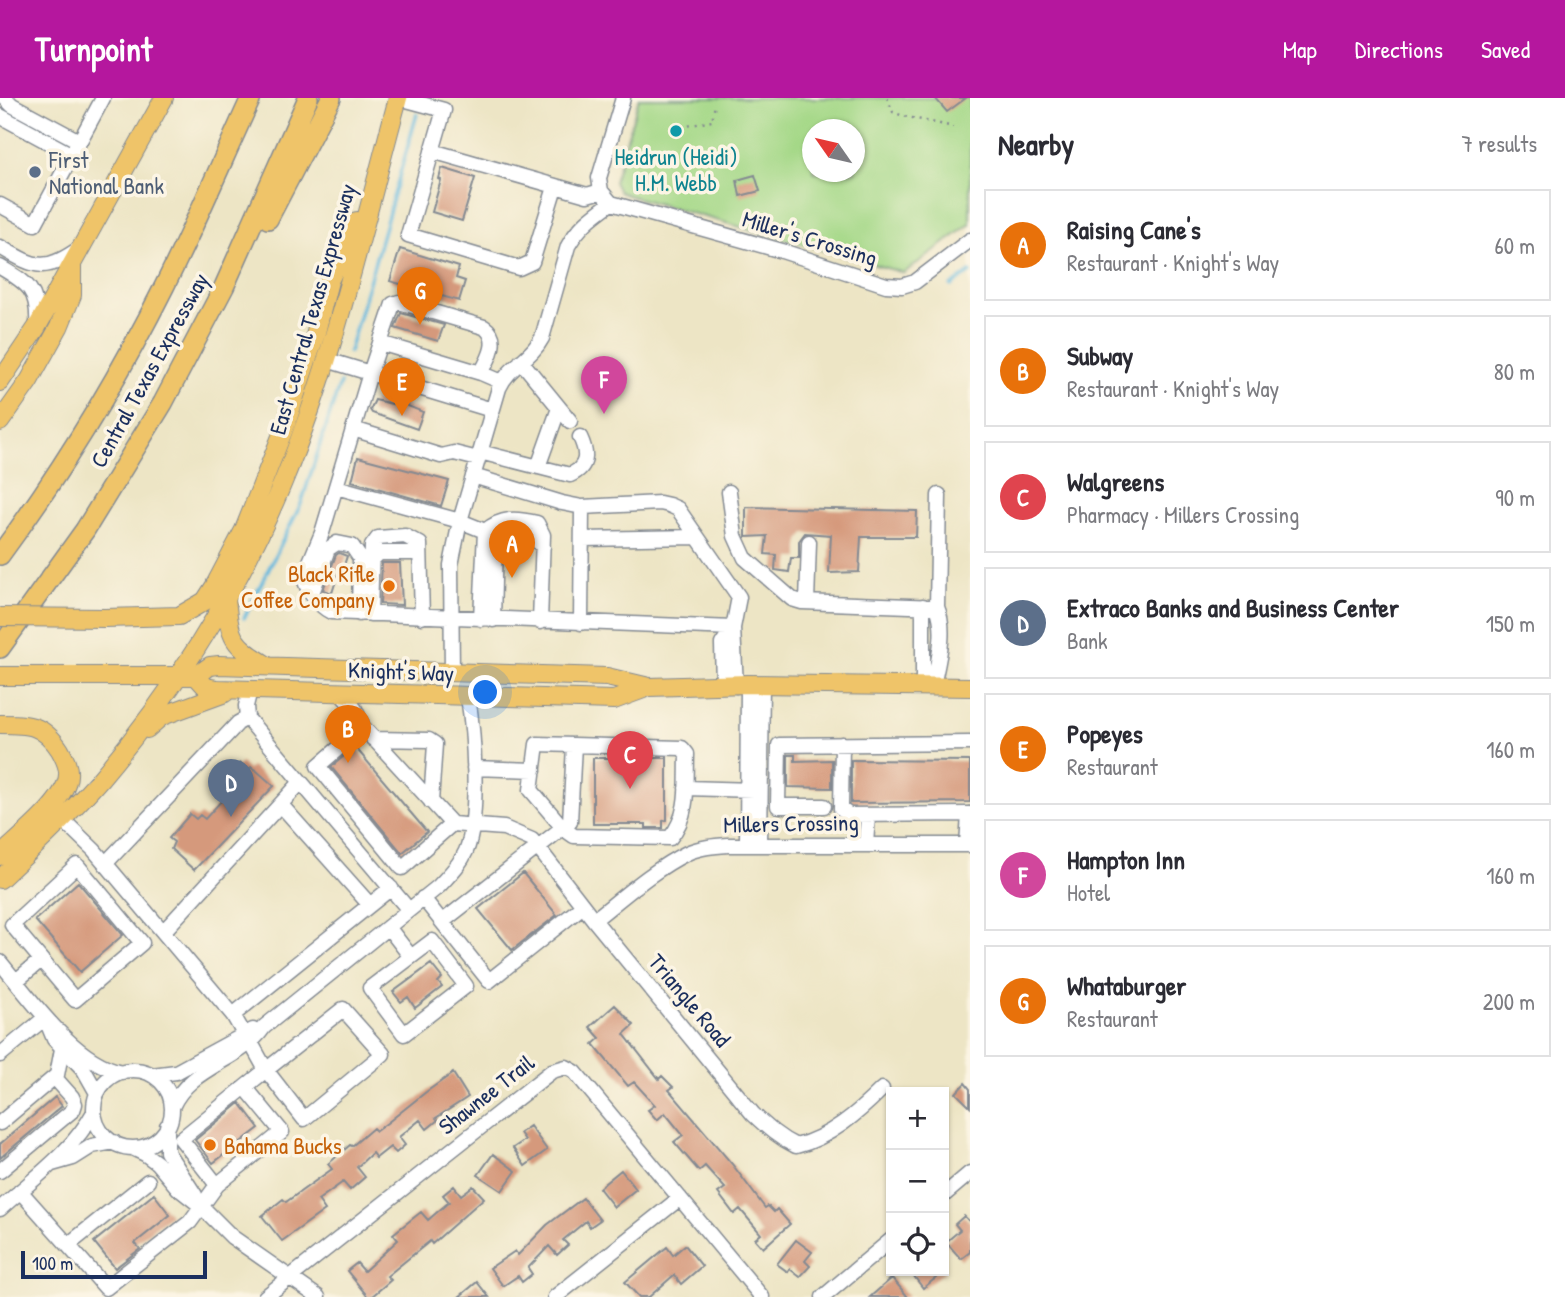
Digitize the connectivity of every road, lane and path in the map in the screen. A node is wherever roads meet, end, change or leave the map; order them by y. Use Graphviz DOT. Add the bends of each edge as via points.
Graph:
graph roads {
  1 [pos="5,98"];
  2 [pos="103,98"];
  3 [pos="164,98"];
  4 [pos="239,98"];
  5 [pos="251,98"];
  6 [pos="308,98"];
  7 [pos="331,98"];
  8 [pos="398,98"];
  9 [pos="623,98"];
  10 [pos="887,98"];
  11 [pos="445,104"];
  12 [pos="715,104"];
  13 [pos="0,116"];
  14 [pos="682,127"];
  15 [pos="954,127"];
  16 [pos="233,138"];
  17 [pos="79,141"];
  18 [pos="432,151"];
  19 [pos="72,155"];
  20 [pos="555,187"];
  21 [pos="601,191"];
  22 [pos="371,194"];
  23 [pos="611,203"];
  24 [pos="0,205"];
  25 [pos="970,240"];
  26 [pos="0,247"];
  27 [pos="81,247"];
  28 [pos="72,264"];
  29 [pos="0,267"];
  30 [pos="224,287"];
  31 [pos="37,327"];
  32 [pos="380,343"];
  33 [pos="327,360"];
  34 [pos="522,361"];
  35 [pos="370,373"];
  36 [pos="481,373"];
  37 [pos="0,382"];
  38 [pos="502,382"];
  39 [pos="559,408"];
  40 [pos="492,410"];
  41 [pos="569,421"];
  42 [pos="0,422"];
  43 [pos="353,429"];
  44 [pos="580,437"];
  45 [pos="479,456"];
  46 [pos="538,467"];
  47 [pos="473,476"];
  48 [pos="336,487"];
  49 [pos="729,492"];
  50 [pos="939,495"];
  51 [pos="582,507"];
  52 [pos="460,521"];
  53 [pos="485,531"];
  54 [pos="322,533"];
  55 [pos="356,535"];
  56 [pos="697,537"];
  57 [pos="582,539"];
  58 [pos="809,542"];
  59 [pos="543,547"];
  60 [pos="0,555"];
  61 [pos="312,593"];
  62 [pos="226,598"];
  63 [pos="807,602"];
  64 [pos="930,607"];
  65 [pos="364,614"];
  66 [pos="0,617"];
  67 [pos="422,617"];
  68 [pos="451,619"];
  69 [pos="487,620"];
  70 [pos="540,622"];
  71 [pos="580,624"];
  72 [pos="733,628"];
  73 [pos="0,648"];
  74 [pos="271,667"];
  75 [pos="453,673"];
  76 [pos="555,675"];
  77 [pos="0,676"];
  78 [pos="177,676"];
  79 [pos="196,676"];
  80 [pos="742,685"];
  81 [pos="928,686"];
  82 [pos="649,687"];
  83 [pos="970,687"];
  84 [pos="245,690"];
  85 [pos="340,693"];
  86 [pos="468,697"];
  87 [pos="247,718"];
  88 [pos="0,724"];
  89 [pos="363,727"];
  90 [pos="373,739"];
  91 [pos="970,743"];
  92 [pos="128,744"];
  93 [pos="842,744"];
  94 [pos="574,745"];
  95 [pos="474,768"];
  96 [pos="534,770"];
  97 [pos="301,782"];
  98 [pos="686,788"];
  99 [pos="754,790"];
  100 [pos="778,791"];
  101 [pos="431,802"];
  102 [pos="281,805"];
  103 [pos="824,806"];
  104 [pos="969,814"];
  105 [pos="868,815"];
  106 [pos="62,819"];
  107 [pos="452,824"];
  108 [pos="472,824"];
  109 [pos="564,829"];
  110 [pos="670,838"];
  111 [pos="753,845"];
  112 [pos="866,845"];
  113 [pos="969,845"];
  114 [pos="538,848"];
  115 [pos="687,853"];
  116 [pos="0,856"];
  117 [pos="105,864"];
  118 [pos="0,879"];
  119 [pos="391,888"];
  120 [pos="423,898"];
  121 [pos="370,905"];
  122 [pos="583,906"];
  123 [pos="409,910"];
  124 [pos="594,920"];
  125 [pos="442,922"];
  126 [pos="388,927"];
  127 [pos="163,932"];
  128 [pos="411,957"];
  129 [pos="41,960"];
  130 [pos="2,968"];
  131 [pos="16,981"];
  132 [pos="233,1015"];
  133 [pos="45,1018"];
  134 [pos="248,1039"];
  135 [pos="62,1049"];
  136 [pos="0,1055"];
  137 [pos="266,1070"];
  138 [pos="122,1072"];
  139 [pos="152,1075"];
  140 [pos="56,1076"];
  141 [pos="246,1087"];
  142 [pos="882,1089"];
  143 [pos="97,1093"];
  144 [pos="172,1107"];
  145 [pos="94,1112"];
  146 [pos="0,1123"];
  147 [pos="168,1125"];
  148 [pos="114,1142"];
  149 [pos="132,1148"];
  150 [pos="51,1165"];
  151 [pos="0,1171"];
  152 [pos="970,1173"];
  153 [pos="148,1181"];
  154 [pos="217,1185"];
  155 [pos="949,1191"];
  156 [pos="16,1194"];
  157 [pos="680,1198"];
  158 [pos="201,1206"];
  159 [pos="0,1209"];
  160 [pos="886,1244"];
  161 [pos="68,1245"];
  162 [pos="290,1278"];
  163 [pos="265,1297"];
  164 [pos="318,1297"];
  165 [pos="555,1297"];
  166 [pos="762,1297"];
  167 [pos="823,1297"];
  1 -- 17 [label="street"];
  2 -- 17 [label="street"];
  3 -- 27 [label="main road"];
  4 -- 16 [label="highway"];
  5 -- 16 [label="highway, Central Texas Expressway"];
  6 -- 30 [label="highway, Central Texas Expressway"];
  7 -- 30 [label="highway" via="243,267"];
  8 -- 11 [label="street"];
  8 -- 22 [label="main road, East Central Texas Expressway"];
  9 -- 21 [label="street" via="599,178"];
  10 -- 15 [label="path" via="893,111 903,116"];
  11 -- 18 [label="street"];
  12 -- 14 [label="path" via="712,121"];
  13 -- 19 [label="street"];
  16 -- 60 [label="highway, Central Texas Expressway" via="129,354 88,426"];
  17 -- 19 [label="street"];
  18 -- 20 [label="street"];
  18 -- 20 [label="street" via="408,235 495,261 519,268 532,262"];
  19 -- 24 [label="street" via="35,224"];
  20 -- 21 [label="street" via="587,195"];
  21 -- 23 [label="street"];
  22 -- 33 [label="main road, East Central Texas Expressway"];
  22 -- 66 [label="main road, bridge" via="329,281 286,424 244,530 205,601 179,616"];
  23 -- 25 [label="street, Miller's Crossing" via="886,285 915,282"];
  23 -- 34 [label="street" via="574,234 542,338"];
  26 -- 27 [label="street" via="33,266 57,262"];
  27 -- 28 [label="main road"];
  28 -- 31 [label="main road"];
  28 -- 42 [label="main road" via="72,295 59,327"];
  29 -- 31 [label="street" via="22,279 36,297"];
  30 -- 73 [label="highway, Central Texas Expressway" via="127,464"];
  31 -- 37 [label="main road"];
  32 -- 35 [label="street"];
  32 -- 36 [label="street"];
  32 -- 36 [label="street" via="389,311 399,302 484,327 494,339"];
  33 -- 35 [label="street"];
  33 -- 62 [label="main road, East Central Texas Expressway" via="283,484"];
  34 -- 38 [label="street"];
  34 -- 39 [label="street"];
  35 -- 40 [label="street"];
  35 -- 43 [label="street"];
  36 -- 38 [label="street"];
  38 -- 40 [label="street"];
  39 -- 41 [label="street"];
  39 -- 46 [label="street"];
  40 -- 45 [label="street"];
  43 -- 45 [label="street" via="442,456"];
  43 -- 48 [label="street"];
  44 -- 46 [label="street" via="586,460 580,470 570,475"];
  45 -- 46 [label="street"];
  45 -- 47 [label="street"];
  47 -- 51 [label="street"];
  47 -- 52 [label="street"];
  48 -- 52 [label="street"];
  48 -- 54 [label="street"];
  49 -- 63 [label="street" via="736,536 745,558 792,599"];
  50 -- 64 [label="street"];
  51 -- 56 [label="street" via="669,505 678,509"];
  51 -- 57 [label="street"];
  52 -- 53 [label="street"];
  52 -- 68 [label="street" via="451,565"];
  53 -- 59 [label="street" via="507,518 537,523"];
  53 -- 69 [label="street"];
  54 -- 55 [label="street"];
  54 -- 61 [label="street" via="304,576"];
  56 -- 57 [label="street"];
  56 -- 72 [label="street" via="739,597"];
  57 -- 71 [label="street"];
  58 -- 63 [label="street"];
  59 -- 69 [label="street" via="518,531 500,535 495,541"];
  59 -- 70 [label="street"];
  61 -- 65 [label="street" via="331,612"];
  61 -- 65 [label="street" via="328,549 337,543 352,546 360,558"];
  62 -- 74 [label="main road" via="233,641"];
  62 -- 78 [label="main road, East Central Texas Expressway"];
  63 -- 64 [label="street"];
  64 -- 81 [label="street"];
  65 -- 67 [label="street"];
  65 -- 67 [label="street" via="372,546 378,538 405,536 420,544"];
  67 -- 68 [label="street"];
  68 -- 69 [label="street"];
  68 -- 75 [label="street"];
  69 -- 70 [label="street"];
  70 -- 71 [label="street"];
  71 -- 72 [label="street"];
  72 -- 80 [label="street" via="722,644"];
  74 -- 75 [label="main road, Knight's Way"];
  74 -- 79 [label="main road, Knight's Way" via="209,666"];
  75 -- 76 [label="main road, Knight's Way"];
  76 -- 82 [label="main road, Knight's Way" via="607,677"];
  76 -- 86 [label="main road" via="532,686 472,687"];
  77 -- 78 [label="main road, Knight's Way"];
  78 -- 79 [label="main road, Knight's Way"];
  78 -- 92 [label="main road, East Central Texas Expressway"];
  79 -- 84 [label="main road, Knight's Way" via="206,687"];
  80 -- 81 [label="main road, Knight's Way"];
  80 -- 82 [label="main road, Knight's Way"];
  80 -- 99 [label="street"];
  81 -- 83 [label="main road, Knight's Way"];
  82 -- 86 [label="main road, Knight's Way" via="614,700"];
  84 -- 85 [label="main road, Knight's Way"];
  84 -- 87 [label="street"];
  84 -- 92 [label="main road" via="162,716"];
  85 -- 86 [label="main road, Knight's Way"];
  85 -- 89 [label="street"];
  86 -- 95 [label="street"];
  87 -- 97 [label="street"];
  87 -- 117 [label="street"];
  88 -- 116 [label="main road" via="41,729 53,739 68,774 65,789"];
  89 -- 90 [label="street"];
  89 -- 107 [label="street" via="318,766 402,868"];
  90 -- 101 [label="street"];
  90 -- 101 [label="street" via="429,740 435,744"];
  91 -- 93 [label="street"];
  92 -- 106 [label="main road"];
  93 -- 100 [label="street" via="779,744"];
  93 -- 105 [label="street" via="841,809 849,815"];
  94 -- 96 [label="street" via="537,744"];
  94 -- 98 [label="street" via="682,748 687,754"];
  94 -- 109 [label="street" via="570,822"];
  95 -- 96 [label="street"];
  95 -- 108 [label="street"];
  96 -- 109 [label="street" via="531,790"];
  97 -- 102 [label="street"];
  97 -- 119 [label="street"];
  98 -- 99 [label="street"];
  98 -- 110 [label="street" via="685,814"];
  99 -- 100 [label="street"];
  99 -- 111 [label="street"];
  100 -- 103 [label="street" via="778,806"];
  101 -- 107 [label="street"];
  102 -- 121 [label="street"];
  102 -- 127 [label="street"];
  104 -- 105 [label="street"];
  104 -- 113 [label="street"];
  105 -- 112 [label="street"];
  106 -- 117 [label="street"];
  106 -- 118 [label="main road"];
  107 -- 108 [label="street, Triangle Road"];
  108 -- 114 [label="street, Triangle Road" via="504,828 532,840"];
  108 -- 120 [label="street" via="465,853"];
  109 -- 110 [label="street" via="574,836"];
  109 -- 114 [label="street"];
  110 -- 115 [label="street"];
  111 -- 112 [label="street, Millers Crossing"];
  111 -- 115 [label="street, Millers Crossing" via="706,847"];
  112 -- 113 [label="street, Millers Crossing"];
  114 -- 122 [label="street, Triangle Road"];
  114 -- 125 [label="street"];
  115 -- 124 [label="street, Millers Crossing"];
  117 -- 127 [label="street"];
  119 -- 121 [label="street"];
  119 -- 123 [label="street"];
  120 -- 123 [label="street"];
  120 -- 125 [label="street"];
  121 -- 132 [label="street"];
  122 -- 124 [label="street, Triangle Road"];
  122 -- 125 [label="street" via="489,981"];
  123 -- 126 [label="street"];
  124 -- 142 [label="street, Triangle Road" via="753,1114 784,1140 796,1146 823,1136"];
  126 -- 128 [label="street"];
  126 -- 134 [label="street"];
  127 -- 132 [label="street"];
  128 -- 128 [label="street" via="370,988 404,1034 466,986 432,941"];
  129 -- 129 [label="street" via="75,1000 142,943 77,865 12,925"];
  129 -- 131 [label="street"];
  130 -- 131 [label="street"];
  131 -- 133 [label="street"];
  132 -- 134 [label="street"];
  133 -- 135 [label="street"];
  133 -- 136 [label="street"];
  133 -- 138 [label="street" via="92,1060"];
  134 -- 137 [label="street"];
  134 -- 139 [label="street" via="176,1072"];
  134 -- 144 [label="street" via="190,1081"];
  135 -- 140 [label="street"];
  135 -- 143 [label="street" via="84,1070"];
  137 -- 137 [label="street" via="304,1119 383,1054 343,1009"];
  137 -- 141 [label="street"];
  138 -- 139 [label="street"];
  138 -- 143 [label="street" via="105,1081"];
  139 -- 144 [label="street" via="167,1090"];
  140 -- 146 [label="street"];
  140 -- 151 [label="street" via="72,1097 72,1111"];
  141 -- 154 [label="street" via="282,1132"];
  141 -- 154 [label="street" via="181,1139"];
  143 -- 145 [label="street"];
  144 -- 147 [label="street"];
  145 -- 148 [label="street" via="102,1132"];
  145 -- 150 [label="street" via="81,1134"];
  147 -- 149 [label="street" via="157,1139"];
  147 -- 158 [label="street" via="167,1152"];
  148 -- 149 [label="street"];
  148 -- 150 [label="street" via="92,1146"];
  149 -- 158 [label="street" via="150,1158"];
  150 -- 156 [label="street"];
  152 -- 155 [label="street"];
  153 -- 161 [label="street"];
  154 -- 158 [label="street"];
  156 -- 159 [label="street"];
  156 -- 161 [label="street"];
  157 -- 162 [label="street, Shawnee Trail" via="575,1072 566,1067 552,1071"];
  157 -- 165 [label="street"];
  157 -- 166 [label="street, Shawnee Trail"];
  158 -- 161 [label="street" via="190,1222 106,1288"];
  158 -- 162 [label="street" via="232,1237"];
  160 -- 167 [label="street"];
  162 -- 163 [label="street, Shawnee Trail"];
  162 -- 164 [label="street"];
}
